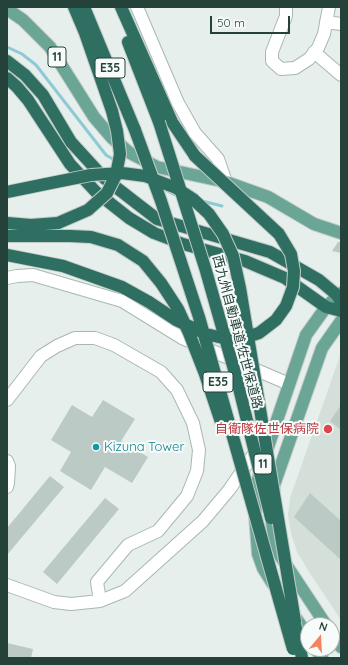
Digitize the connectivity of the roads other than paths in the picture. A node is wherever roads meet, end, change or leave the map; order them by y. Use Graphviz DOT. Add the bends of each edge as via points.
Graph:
graph roads {
  1 [pos="74,7"];
  2 [pos="84,7"];
  3 [pos="115,7"];
  4 [pos="121,7"];
  5 [pos="137,7"];
  6 [pos="286,7"];
  7 [pos="329,7"];
  8 [pos="7,8"];
  9 [pos="326,22"];
  10 [pos="341,24"];
  11 [pos="314,52"];
  12 [pos="7,61"];
  13 [pos="341,75"];
  14 [pos="7,78"];
  15 [pos="226,182"];
  16 [pos="7,192"];
  17 [pos="7,223"];
  18 [pos="341,233"];
  19 [pos="7,236"];
  20 [pos="7,255"];
  21 [pos="7,278"];
  22 [pos="340,297"];
  23 [pos="326,307"];
  24 [pos="341,311"];
  25 [pos="341,321"];
  26 [pos="289,384"];
  27 [pos="7,400"];
  28 [pos="276,423"];
  29 [pos="7,461"];
  30 [pos="7,486"];
  31 [pos="267,559"];
  32 [pos="7,585"];
  33 [pos="100,601"];
  34 [pos="321,617"];
  35 [pos="295,621"];
  36 [pos="300,624"];
  37 [pos="296,658"];
  38 [pos="302,658"];
  1 -- 17 [label="highway, bridge" via="112,111 120,154 116,174 107,193 88,210 58,223"];
  2 -- 31 [label="highway, E35, bridge" via="163,207 199,317"];
  3 -- 35 [label="highway, 西九州自動車道;佐世保道路 / E35, bridge" via="159,122 206,271 265,490"];
  4 -- 20 [label="highway, bridge" via="172,122 195,156 280,234 291,254 294,271 286,306 276,320 259,333 244,338 227,339 206,334 176,320 122,287 63,266"];
  5 -- 15 [label="street" via="178,103 195,133 218,159"];
  6 -- 11 [label="street" via="286,16 272,52 272,61 281,69 295,68 309,59"];
  7 -- 9 [label="street"];
  8 -- 15 [label="main road, 11" via="24,20 50,47 94,116 112,138 130,153 157,167"];
  9 -- 10 [label="street"];
  9 -- 11 [label="street" via="324,34"];
  11 -- 13 [label="street"];
  12 -- 22 [label="highway" via="25,75 43,95 71,142 104,178 157,219 270,252 319,280"];
  14 -- 23 [label="highway" via="28,100 70,164 96,192 129,218 154,233 245,261 285,278"];
  15 -- 18 [label="main road, 11" via="268,197 314,224"];
  16 -- 35 [label="highway, bridge" via="91,174 122,173 146,176 176,188 193,199 209,214 223,234 233,256 240,288"];
  19 -- 31 [label="highway, bridge" via="91,237 118,245 143,261 161,283 189,332"];
  21 -- 26 [label="street" via="34,275 122,301 182,338"];
  22 -- 23 [label="main road, 11"];
  23 -- 24 [label="highway"];
  23 -- 26 [label="main road, 11" via="306,335"];
  25 -- 34 [label="main road, 11" via="322,348 274,484 272,515 275,544"];
  26 -- 28 [label="main road, 11"];
  27 -- 33 [label="street" via="41,356 75,338 94,338 114,345 161,372 178,390 193,423 199,450 197,471 187,496 158,530 128,545 97,582"];
  28 -- 33 [label="street" via="229,490 203,521 125,591"];
  28 -- 36 [label="main road, 11" via="258,480 258,554 263,568"];
  29 -- 30 [label="street"];
  31 -- 37 [label="highway, E35, bridge"];
  32 -- 33 [label="street" via="54,602 71,604"];
  35 -- 38 [label="highway, 西九州自動車道;佐世保道路 / E35, bridge"];
}
